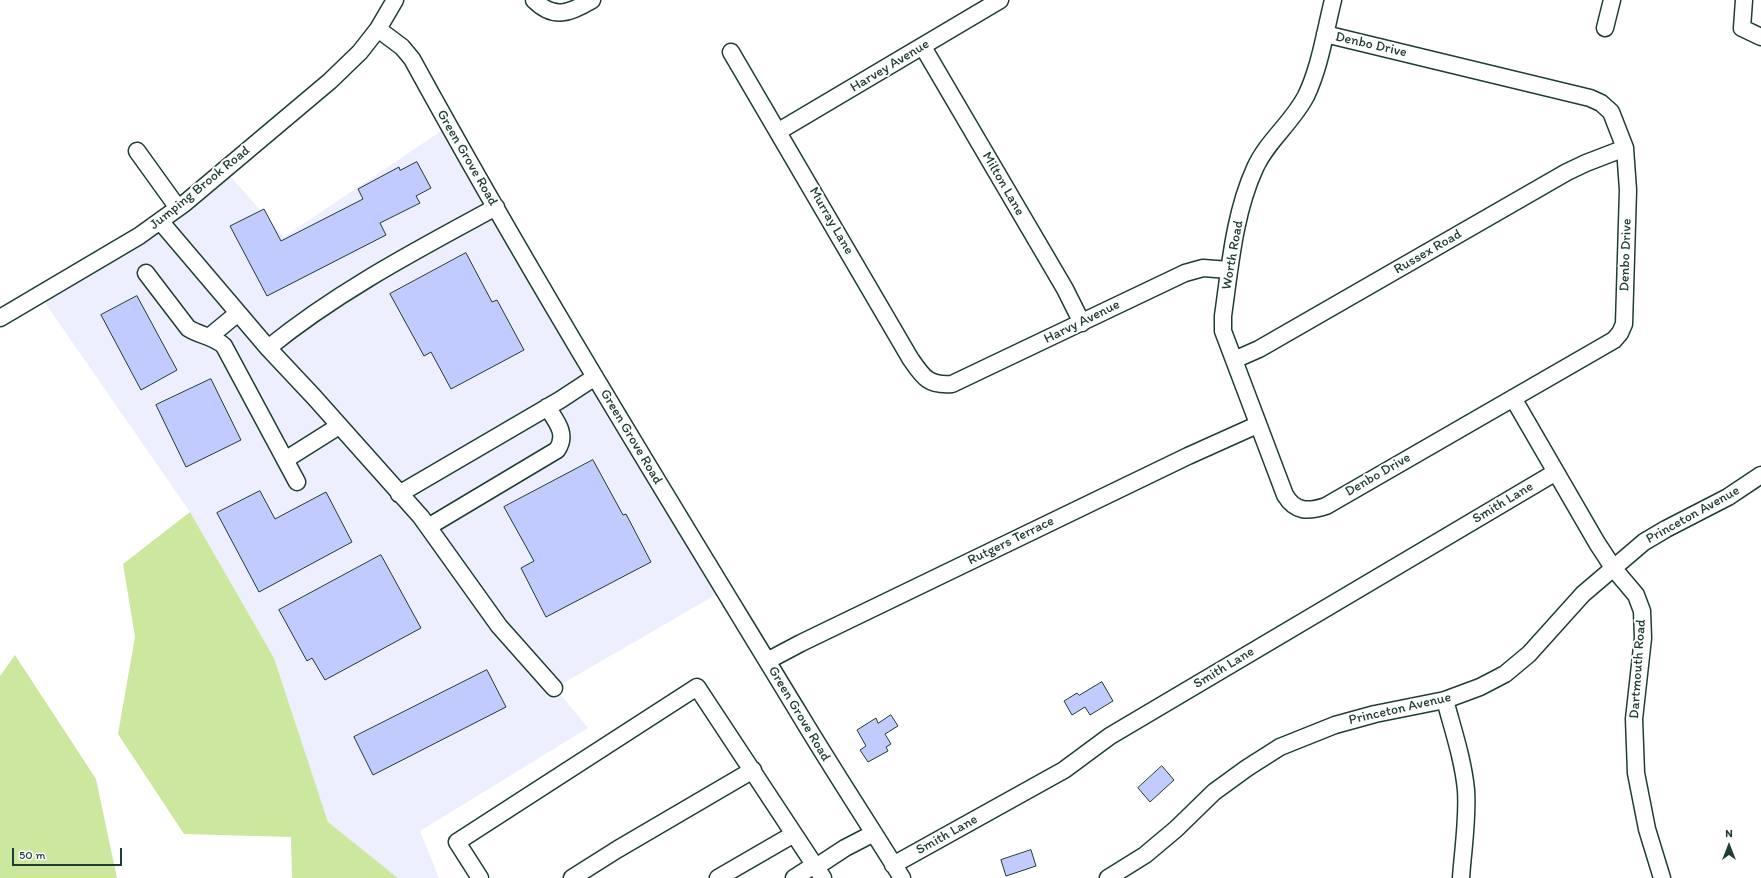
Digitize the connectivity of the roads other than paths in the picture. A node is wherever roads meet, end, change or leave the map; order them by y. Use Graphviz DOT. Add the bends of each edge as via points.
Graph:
graph roads {
  1 [pos="395,0"];
  2 [pos="534,0"];
  3 [pos="592,0"];
  4 [pos="1000,0"];
  5 [pos="1334,0"];
  6 [pos="1612,0"];
  7 [pos="1744,0"];
  8 [pos="1605,28"];
  9 [pos="378,29"];
  10 [pos="1325,34"];
  11 [pos="1761,37"];
  12 [pos="923,47"];
  13 [pos="731,52"];
  14 [pos="778,131"];
  15 [pos="1625,148"];
  16 [pos="137,151"];
  17 [pos="496,207"];
  18 [pos="178,208"];
  19 [pos="160,221"];
  20 [pos="1229,270"];
  21 [pos="146,273"];
  22 [pos="238,313"];
  23 [pos="0,318"];
  24 [pos="1082,323"];
  25 [pos="209,337"];
  26 [pos="268,348"];
  27 [pos="1234,360"];
  28 [pos="595,377"];
  29 [pos="937,384"];
  30 [pos="1513,398"];
  31 [pos="547,407"];
  32 [pos="1257,425"];
  33 [pos="339,426"];
  34 [pos="285,460"];
  35 [pos="1556,472"];
  36 [pos="1761,475"];
  37 [pos="297,482"];
  38 [pos="399,494"];
  39 [pos="1304,511"];
  40 [pos="428,527"];
  41 [pos="1614,569"];
  42 [pos="767,661"];
  43 [pos="554,688"];
  44 [pos="1445,700"];
  45 [pos="753,770"];
  46 [pos="874,833"];
  47 [pos="794,834"];
  48 [pos="898,871"];
  49 [pos="820,873"];
  50 [pos="480,878"];
  51 [pos="572,878"];
  52 [pos="718,878"];
  53 [pos="794,878"];
  54 [pos="1108,878"];
  55 [pos="1461,878"];
  56 [pos="1662,878"];
  1 -- 9 [label="street"];
  2 -- 3 [label="street" via="542,8 561,13 577,9"];
  4 -- 12 [label="street, Harvey Avenue"];
  5 -- 10 [label="street, Worth Road"];
  6 -- 8 [label="street"];
  7 -- 11 [label="street" via="1742,28"];
  9 -- 17 [label="street, Green Grove Road" via="402,47 412,59"];
  9 -- 18 [label="street, Jumping Brook Road" via="360,52 330,81"];
  10 -- 15 [label="street, Denbo Drive" via="1590,98 1601,103 1610,112"];
  10 -- 20 [label="street, Worth Road" via="1305,97 1293,117 1264,152 1250,179 1240,213"];
  12 -- 14 [label="street, Harvey Avenue"];
  12 -- 24 [label="street, Milton Lane" via="1065,289"];
  13 -- 14 [label="street, Murray Lane"];
  14 -- 29 [label="street, Murray Lane" via="910,358 928,381"];
  15 -- 27 [label="street, Russex Road" via="1567,172 1259,349"];
  15 -- 30 [label="street, Denbo Drive" via="1628,190 1624,324 1620,333 1614,340"];
  16 -- 18 [label="street"];
  17 -- 26 [label="street" via="375,273 301,321"];
  17 -- 28 [label="street, Green Grove Road"];
  18 -- 19 [label="street, Jumping Brook Road"];
  19 -- 22 [label="street"];
  19 -- 23 [label="street, Jumping Brook Road"];
  20 -- 24 [label="street, Harvy Avenue" via="1203,268 1185,273"];
  20 -- 27 [label="street, Worth Road" via="1223,331"];
  21 -- 25 [label="street" via="188,328"];
  22 -- 25 [label="street"];
  22 -- 26 [label="street"];
  24 -- 29 [label="street, Harvy Avenue" via="952,384"];
  25 -- 34 [label="street" via="224,346"];
  26 -- 33 [label="street"];
  27 -- 32 [label="street, Worth Road"];
  28 -- 31 [label="street"];
  28 -- 42 [label="street, Green Grove Road"];
  30 -- 35 [label="street, Dartmouth Road"];
  30 -- 39 [label="street, Denbo Drive" via="1326,506"];
  31 -- 38 [label="street"];
  31 -- 40 [label="street" via="563,436 558,450"];
  32 -- 39 [label="street, Worth Road" via="1287,498 1294,507"];
  32 -- 42 [label="street, Rutgers Terrace" via="1144,477"];
  33 -- 34 [label="street"];
  33 -- 38 [label="street"];
  34 -- 37 [label="street"];
  35 -- 41 [label="street, Dartmouth Road"];
  35 -- 48 [label="street, Smith Lane" via="1116,733 1064,770"];
  36 -- 41 [label="street, Princeton Avenue" via="1728,497 1644,542"];
  38 -- 40 [label="street"];
  40 -- 43 [label="street" via="499,626"];
  41 -- 44 [label="street, Princeton Avenue" via="1583,594 1518,664 1480,687"];
  41 -- 56 [label="street, Dartmouth Road" via="1636,595 1642,611 1643,638 1634,719 1636,773 1647,828"];
  42 -- 46 [label="street, Green Grove Road"];
  44 -- 54 [label="street, Princeton Avenue" via="1335,725 1280,748 1214,792 1176,830 1145,855"];
  44 -- 55 [label="street" via="1460,753 1466,789 1467,810"];
  45 -- 47 [label="street"];
  45 -- 50 [label="street" via="697,686 456,842"];
  45 -- 51 [label="street"];
  46 -- 48 [label="street, Green Grove Road"];
  46 -- 49 [label="street" via="845,848"];
  47 -- 49 [label="street"];
  47 -- 52 [label="street"];
  49 -- 53 [label="street" via="808,869"];
}
